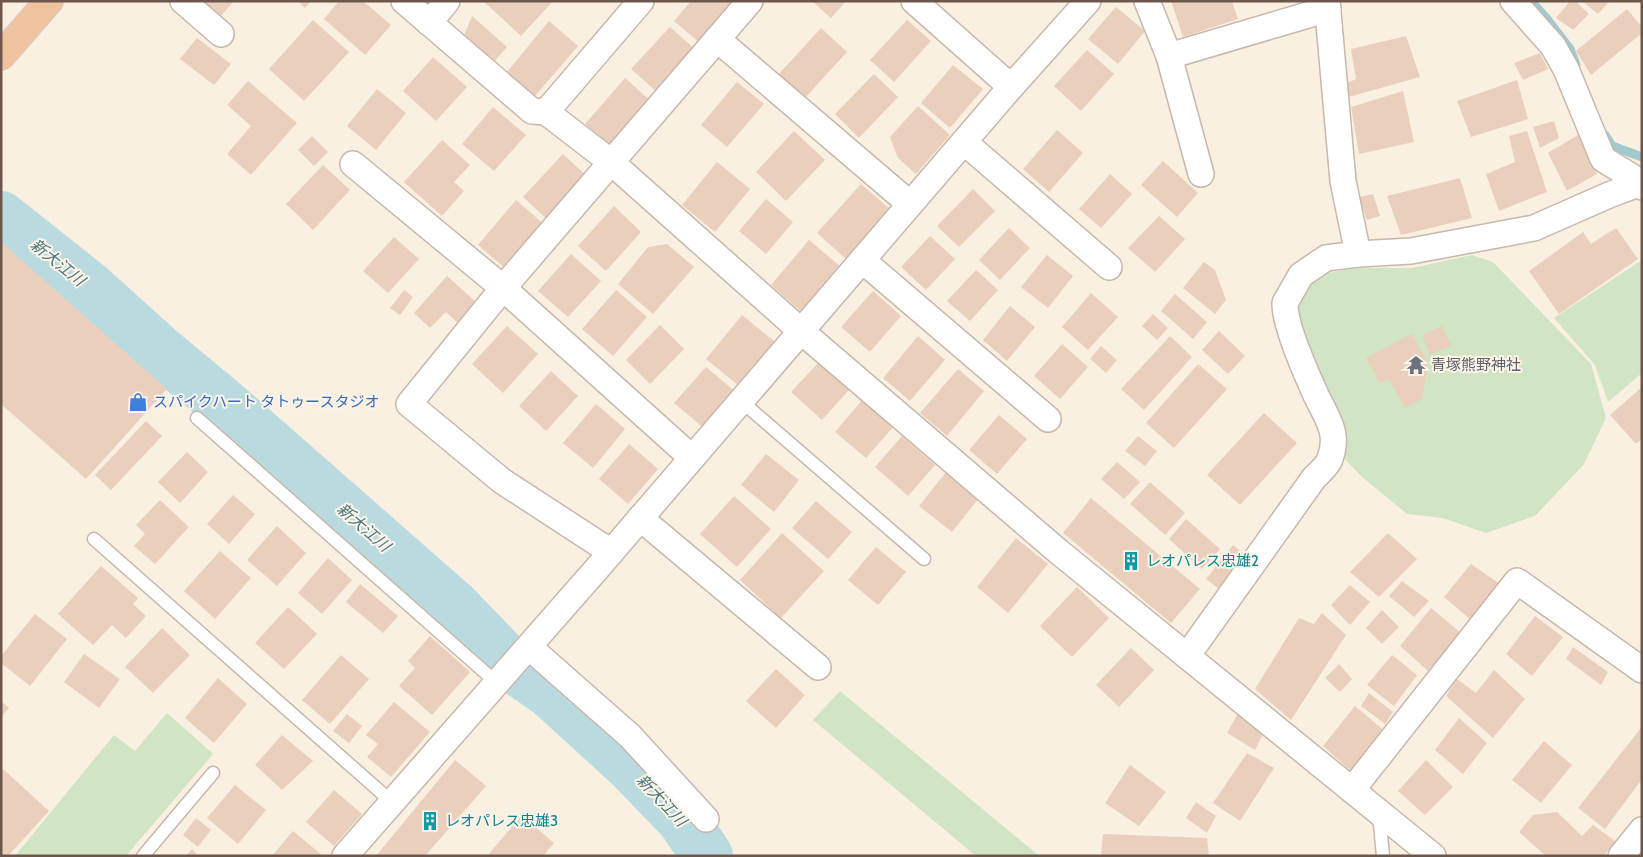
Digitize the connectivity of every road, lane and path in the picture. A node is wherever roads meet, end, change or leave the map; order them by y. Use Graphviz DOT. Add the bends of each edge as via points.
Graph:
graph roads {
  1 [pos="49,1"];
  2 [pos="183,1"];
  3 [pos="404,1"];
  4 [pos="447,1"];
  5 [pos="641,1"];
  6 [pos="750,1"];
  7 [pos="914,1"];
  8 [pos="1088,1"];
  9 [pos="1147,1"];
  10 [pos="1513,1"];
  11 [pos="1327,5"];
  12 [pos="429,23"];
  13 [pos="221,34"];
  14 [pos="716,39"];
  15 [pos="1,56"];
  16 [pos="1169,56"];
  17 [pos="1011,87"];
  18 [pos="546,112"];
  19 [pos="964,142"];
  20 [pos="611,162"];
  21 [pos="353,164"];
  22 [pos="1201,174"];
  23 [pos="1642,184"];
  24 [pos="910,204"];
  25 [pos="1358,254"];
  26 [pos="862,260"];
  27 [pos="1109,267"];
  28 [pos="503,288"];
  29 [pos="801,331"];
  30 [pos="741,401"];
  31 [pos="197,418"];
  32 [pos="1048,419"];
  33 [pos="692,458"];
  34 [pos="640,518"];
  35 [pos="94,538"];
  36 [pos="606,558"];
  37 [pos="924,559"];
  38 [pos="526,650"];
  39 [pos="1187,656"];
  40 [pos="818,667"];
  41 [pos="1642,670"];
  42 [pos="501,679"];
  43 [pos="213,773"];
  44 [pos="1352,790"];
  45 [pos="392,802"];
  46 [pos="1379,812"];
  47 [pos="706,819"];
  48 [pos="1641,834"];
  49 [pos="143,856"];
  50 [pos="345,856"];
  51 [pos="1383,856"];
  52 [pos="1433,856"];
  53 [pos="1621,856"];
  1 -- 15 [label="highway"];
  2 -- 13 [label="street"];
  3 -- 12 [label="street"];
  4 -- 12 [label="street"];
  5 -- 18 [label="street"];
  6 -- 14 [label="street"];
  7 -- 17 [label="street"];
  8 -- 17 [label="street"];
  9 -- 16 [label="street"];
  10 -- 23 [label="street" via="1553,46 1566,69 1603,159"];
  11 -- 16 [label="street"];
  11 -- 25 [label="street" via="1343,181"];
  12 -- 18 [label="street" via="532,111"];
  14 -- 20 [label="street"];
  14 -- 24 [label="street"];
  16 -- 22 [label="street"];
  17 -- 19 [label="street"];
  18 -- 20 [label="street"];
  19 -- 24 [label="street"];
  19 -- 27 [label="street"];
  20 -- 28 [label="street"];
  20 -- 29 [label="street"];
  21 -- 28 [label="street"];
  23 -- 25 [label="street" via="1534,228 1411,251"];
  24 -- 26 [label="street"];
  25 -- 39 [label="street" via="1326,258 1301,276 1285,303 1290,329 1315,394 1330,420 1334,441 1329,462 1314,478"];
  26 -- 29 [label="street"];
  26 -- 32 [label="street"];
  28 -- 33 [label="street"];
  28 -- 36 [label="street" via="409,404 502,481"];
  29 -- 30 [label="street"];
  29 -- 39 [label="street" via="1059,552"];
  30 -- 33 [label="street"];
  30 -- 37 [label="lane"];
  31 -- 42 [label="lane"];
  33 -- 34 [label="street"];
  34 -- 36 [label="street"];
  34 -- 40 [label="street"];
  35 -- 45 [label="lane"];
  36 -- 38 [label="street"];
  38 -- 42 [label="street"];
  38 -- 47 [label="street" via="630,736"];
  39 -- 44 [label="street"];
  41 -- 44 [label="street" via="1517,580"];
  42 -- 45 [label="street"];
  43 -- 49 [label="lane"];
  44 -- 46 [label="street"];
  45 -- 50 [label="street"];
  46 -- 51 [label="lane"];
  46 -- 52 [label="street"];
  48 -- 53 [label="street"];
}
